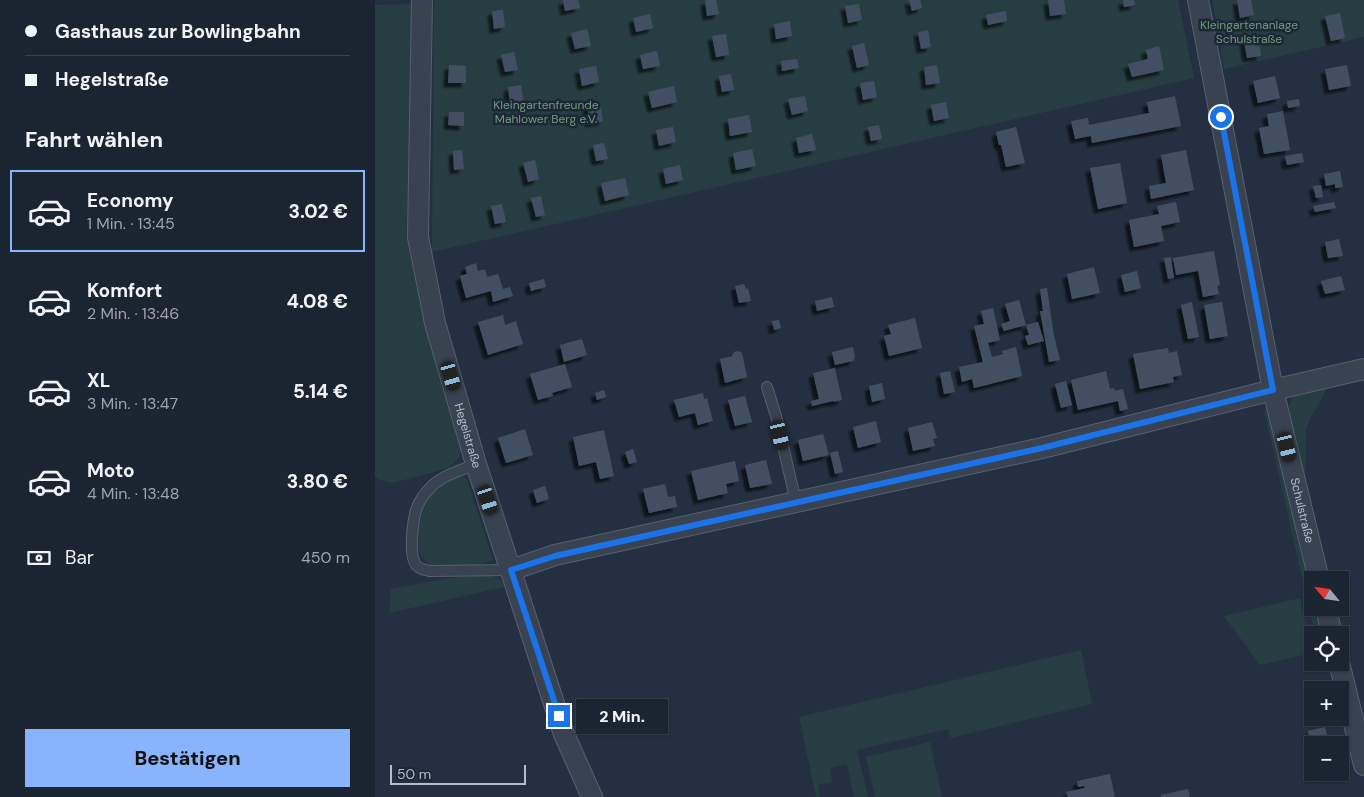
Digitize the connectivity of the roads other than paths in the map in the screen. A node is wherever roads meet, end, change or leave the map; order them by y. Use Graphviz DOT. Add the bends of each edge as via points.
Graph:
graph roads {
  1 [pos="422,0"];
  2 [pos="1198,0"];
  3 [pos="1364,369"];
  4 [pos="767,387"];
  5 [pos="1273,390"];
  6 [pos="476,464"];
  7 [pos="796,502"];
  8 [pos="511,570"];
  9 [pos="1317,571"];
  10 [pos="1341,671"];
  11 [pos="1364,765"];
  12 [pos="592,797"];
  1 -- 6 [label="street, Hegelstraße" via="418,237 435,323"];
  2 -- 5 [label="street, Schulstraße"];
  3 -- 5 [label="street"];
  4 -- 7 [label="lane"];
  5 -- 7 [label="street" via="1042,448"];
  5 -- 9 [label="street, Schulstraße"];
  6 -- 8 [label="street, Hegelstraße"];
  6 -- 8 [label="lane" via="437,481 423,496 414,519 414,560 417,566 429,571"];
  7 -- 8 [label="street" via="555,556"];
  8 -- 12 [label="street, Hegelstraße" via="565,734"];
  10 -- 11 [label="street"];
}
